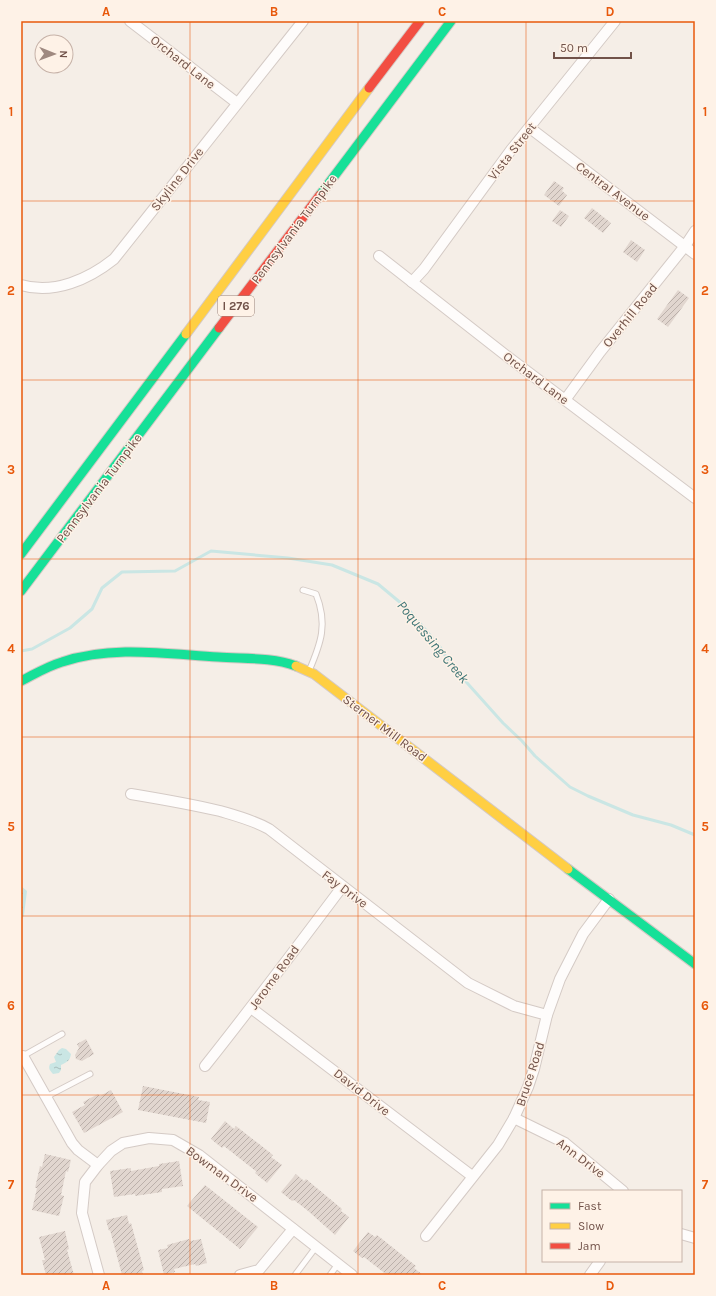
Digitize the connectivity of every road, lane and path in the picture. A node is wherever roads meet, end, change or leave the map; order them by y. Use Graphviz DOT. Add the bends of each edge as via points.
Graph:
graph roads {
  1 [pos="130,21"];
  2 [pos="303,21"];
  3 [pos="420,21"];
  4 [pos="451,21"];
  5 [pos="614,21"];
  6 [pos="237,103"];
  7 [pos="530,128"];
  8 [pos="695,231"];
  9 [pos="685,246"];
  10 [pos="695,254"];
  11 [pos="378,256"];
  12 [pos="412,282"];
  13 [pos="21,285"];
  14 [pos="565,400"];
  15 [pos="695,498"];
  16 [pos="21,554"];
  17 [pos="303,590"];
  18 [pos="21,591"];
  19 [pos="309,671"];
  20 [pos="21,681"];
  21 [pos="130,794"];
  22 [pos="342,886"];
  23 [pos="609,899"];
  24 [pos="695,964"];
  25 [pos="251,1008"];
  26 [pos="547,1015"];
  27 [pos="62,1034"];
  28 [pos="23,1056"];
  29 [pos="205,1066"];
  30 [pos="90,1074"];
  31 [pos="46,1097"];
  32 [pos="514,1118"];
  33 [pos="98,1165"];
  34 [pos="472,1176"];
  35 [pos="622,1190"];
  36 [pos="293,1229"];
  37 [pos="682,1234"];
  38 [pos="426,1236"];
  39 [pos="695,1238"];
  40 [pos="316,1247"];
  41 [pos="599,1262"];
  42 [pos="338,1264"];
  43 [pos="99,1275"];
  44 [pos="240,1275"];
  45 [pos="295,1275"];
  46 [pos="330,1275"];
  47 [pos="352,1275"];
  48 [pos="590,1275"];
  1 -- 6 [label="street, Orchard Lane"];
  2 -- 6 [label="street, Skyline Drive"];
  3 -- 16 [label="main road, Pennsylvania Turnpike / I 276"];
  4 -- 18 [label="main road, Pennsylvania Turnpike / I 276"];
  5 -- 7 [label="street, Vista Street"];
  6 -- 13 [label="street, Skyline Drive" via="114,259 102,269 75,282 45,288"];
  7 -- 9 [label="street, Central Avenue"];
  7 -- 12 [label="street, Vista Street"];
  8 -- 9 [label="street, Overhill Road"];
  9 -- 10 [label="street, Central Avenue"];
  9 -- 14 [label="street, Overhill Road"];
  11 -- 12 [label="street, Orchard Lane"];
  12 -- 14 [label="street, Orchard Lane"];
  14 -- 15 [label="street, Orchard Lane"];
  17 -- 19 [label="lane" via="316,594 323,619 322,636"];
  19 -- 20 [label="main road, Sterner Mill Road" via="272,660 110,652 68,660 38,671"];
  19 -- 23 [label="main road, Sterner Mill Road"];
  21 -- 22 [label="street, Fay Drive" via="191,804 259,823"];
  22 -- 25 [label="street, Jerome Road"];
  22 -- 26 [label="street, Fay Drive" via="468,983 514,1006"];
  23 -- 24 [label="main road, Sterner Mill Road"];
  23 -- 26 [label="street, Bruce Road" via="578,942 554,993"];
  25 -- 29 [label="street, Jerome Road"];
  25 -- 34 [label="street, David Drive"];
  26 -- 32 [label="street, Bruce Road" via="534,1069"];
  27 -- 28 [label="lane"];
  28 -- 31 [label="street"];
  30 -- 31 [label="lane"];
  31 -- 33 [label="street" via="78,1150"];
  32 -- 34 [label="street, Bruce Road" via="498,1144"];
  32 -- 35 [label="street, Ann Drive" via="564,1144"];
  33 -- 36 [label="street, Bowman Drive" via="123,1143 150,1138 173,1140 199,1155"];
  33 -- 43 [label="street, Bowman Drive" via="85,1182 82,1213"];
  34 -- 38 [label="street, Bruce Road"];
  36 -- 40 [label="street, Bowman Drive"];
  36 -- 44 [label="street" via="259,1270"];
  37 -- 39 [label="street"];
  40 -- 42 [label="street, Bowman Drive"];
  40 -- 45 [label="lane"];
  41 -- 48 [label="street"];
  42 -- 46 [label="lane"];
  42 -- 47 [label="street, Bowman Drive"];
}
